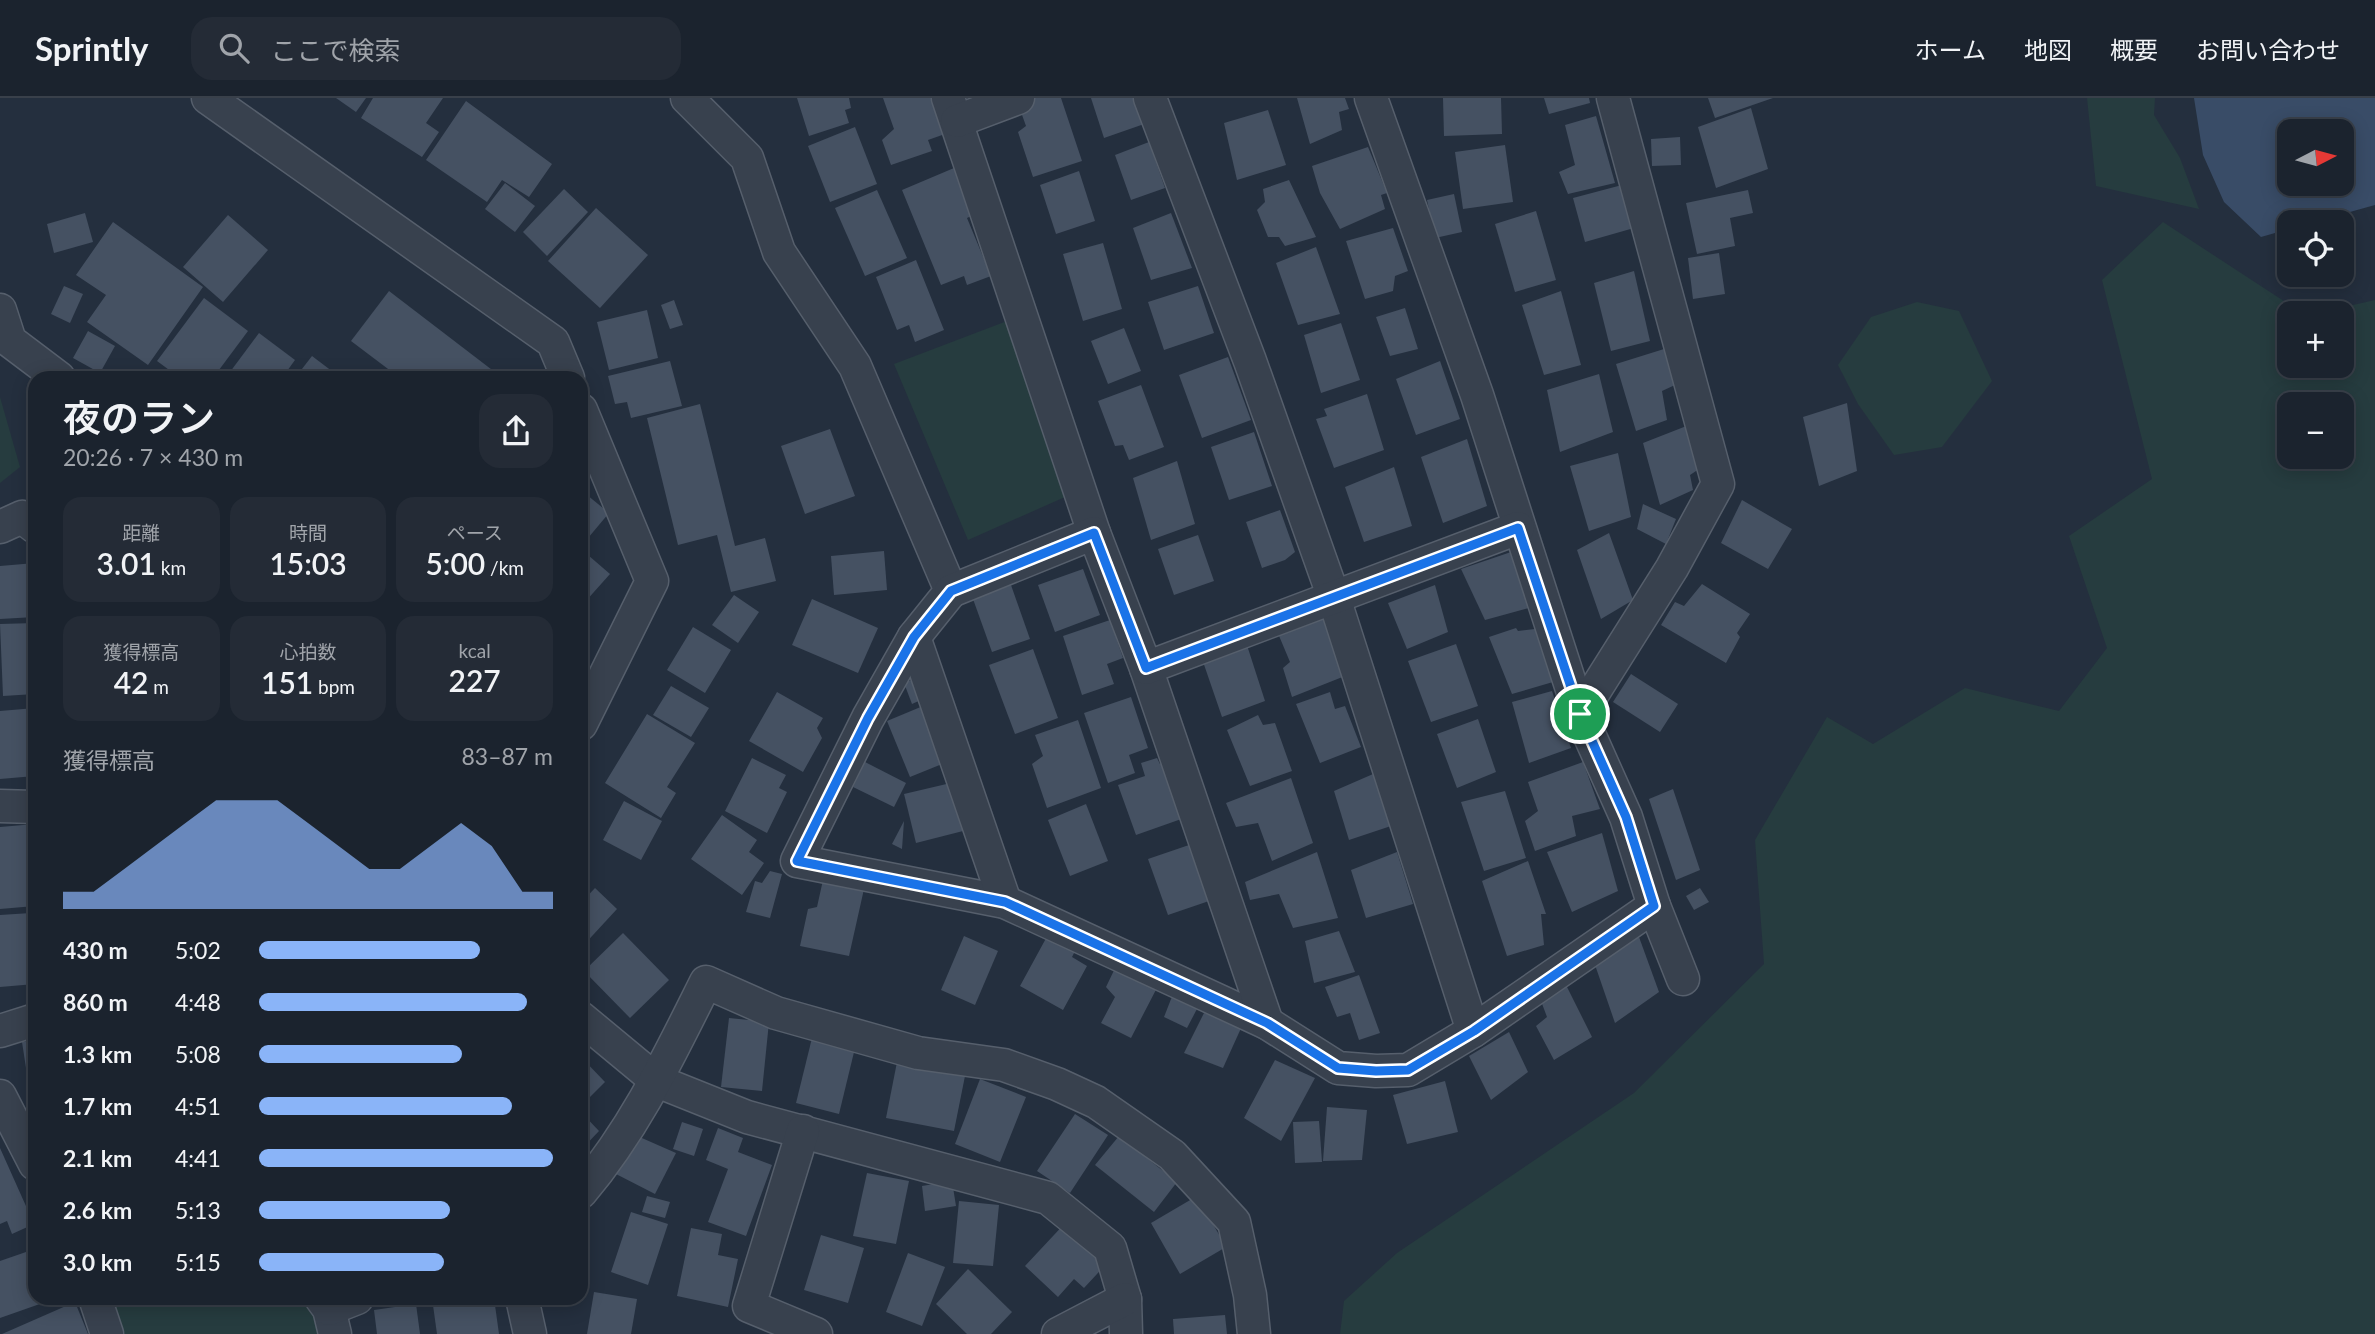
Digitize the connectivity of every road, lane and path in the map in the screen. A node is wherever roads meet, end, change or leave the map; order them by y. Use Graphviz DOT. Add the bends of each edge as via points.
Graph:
graph roads {
  1 [pos="208,98"];
  2 [pos="687,98"];
  3 [pos="1018,98"];
  4 [pos="1150,98"];
  5 [pos="1371,98"];
  6 [pos="1613,98"];
  7 [pos="953,109"];
  8 [pos="0,310"];
  9 [pos="50,371"];
  10 [pos="565,371"];
  11 [pos="588,427"];
  12 [pos="28,522"];
  13 [pos="0,527"];
  14 [pos="1518,528"];
  15 [pos="1094,533"];
  16 [pos="951,591"];
  17 [pos="1334,598"];
  18 [pos="914,637"];
  19 [pos="1146,668"];
  20 [pos="588,710"];
  21 [pos="1580,714"];
  22 [pos="0,806"];
  23 [pos="28,807"];
  24 [pos="1005,902"];
  25 [pos="1654,906"];
  26 [pos="1683,979"];
  27 [pos="28,1022"];
  28 [pos="1267,1023"];
  29 [pos="588,1024"];
  30 [pos="0,1031"];
  31 [pos="1474,1031"];
  32 [pos="657,1081"];
  33 [pos="0,1097"];
  34 [pos="803,1131"];
  35 [pos="28,1151"];
  36 [pos="588,1184"];
  37 [pos="1125,1300"];
  38 [pos="97,1305"];
  39 [pos="524,1305"];
  40 [pos="107,1334"];
  41 [pos="530,1334"];
  42 [pos="816,1334"];
  43 [pos="1058,1334"];
  44 [pos="1126,1334"];
  45 [pos="1254,1334"];
  1 -- 10 [label="street" via="553,342"];
  2 -- 16 [label="street" via="747,158 779,252 855,366"];
  3 -- 7 [label="street"];
  4 -- 17 [label="street"];
  5 -- 14 [label="street" via="1478,395"];
  6 -- 21 [label="street" via="1718,484 1672,568"];
  7 -- 15 [label="street"];
  8 -- 9 [label="street" via="10,341"];
  11 -- 20 [label="street" via="652,581"];
  12 -- 13 [label="street" via="22,517"];
  14 -- 17 [label="street"];
  14 -- 21 [label="street"];
  15 -- 16 [label="street"];
  15 -- 19 [label="street"];
  16 -- 18 [label="street"];
  17 -- 19 [label="street"];
  17 -- 31 [label="street"];
  18 -- 24 [label="street"];
  18 -- 24 [label="street" via="797,861"];
  19 -- 28 [label="street"];
  21 -- 25 [label="street" via="1626,817"];
  22 -- 23 [label="street"];
  24 -- 28 [label="street"];
  25 -- 26 [label="street"];
  25 -- 31 [label="street"];
  27 -- 30 [label="street"];
  28 -- 31 [label="street" via="1338,1068 1376,1071 1408,1070"];
  29 -- 32 [label="street"];
  32 -- 34 [label="street" via="747,1117"];
  32 -- 36 [label="street" via="612,1155"];
  32 -- 45 [label="street" via="706,982 776,1013 918,1053 1004,1065 1057,1084 1096,1102 1172,1155 1234,1222"];
  33 -- 35 [label="street"];
  34 -- 37 [label="street" via="1048,1198 1110,1248"];
  34 -- 42 [label="street" via="749,1306"];
  37 -- 43 [label="street"];
  37 -- 44 [label="street"];
  38 -- 40 [label="street"];
  39 -- 41 [label="street"];
}
